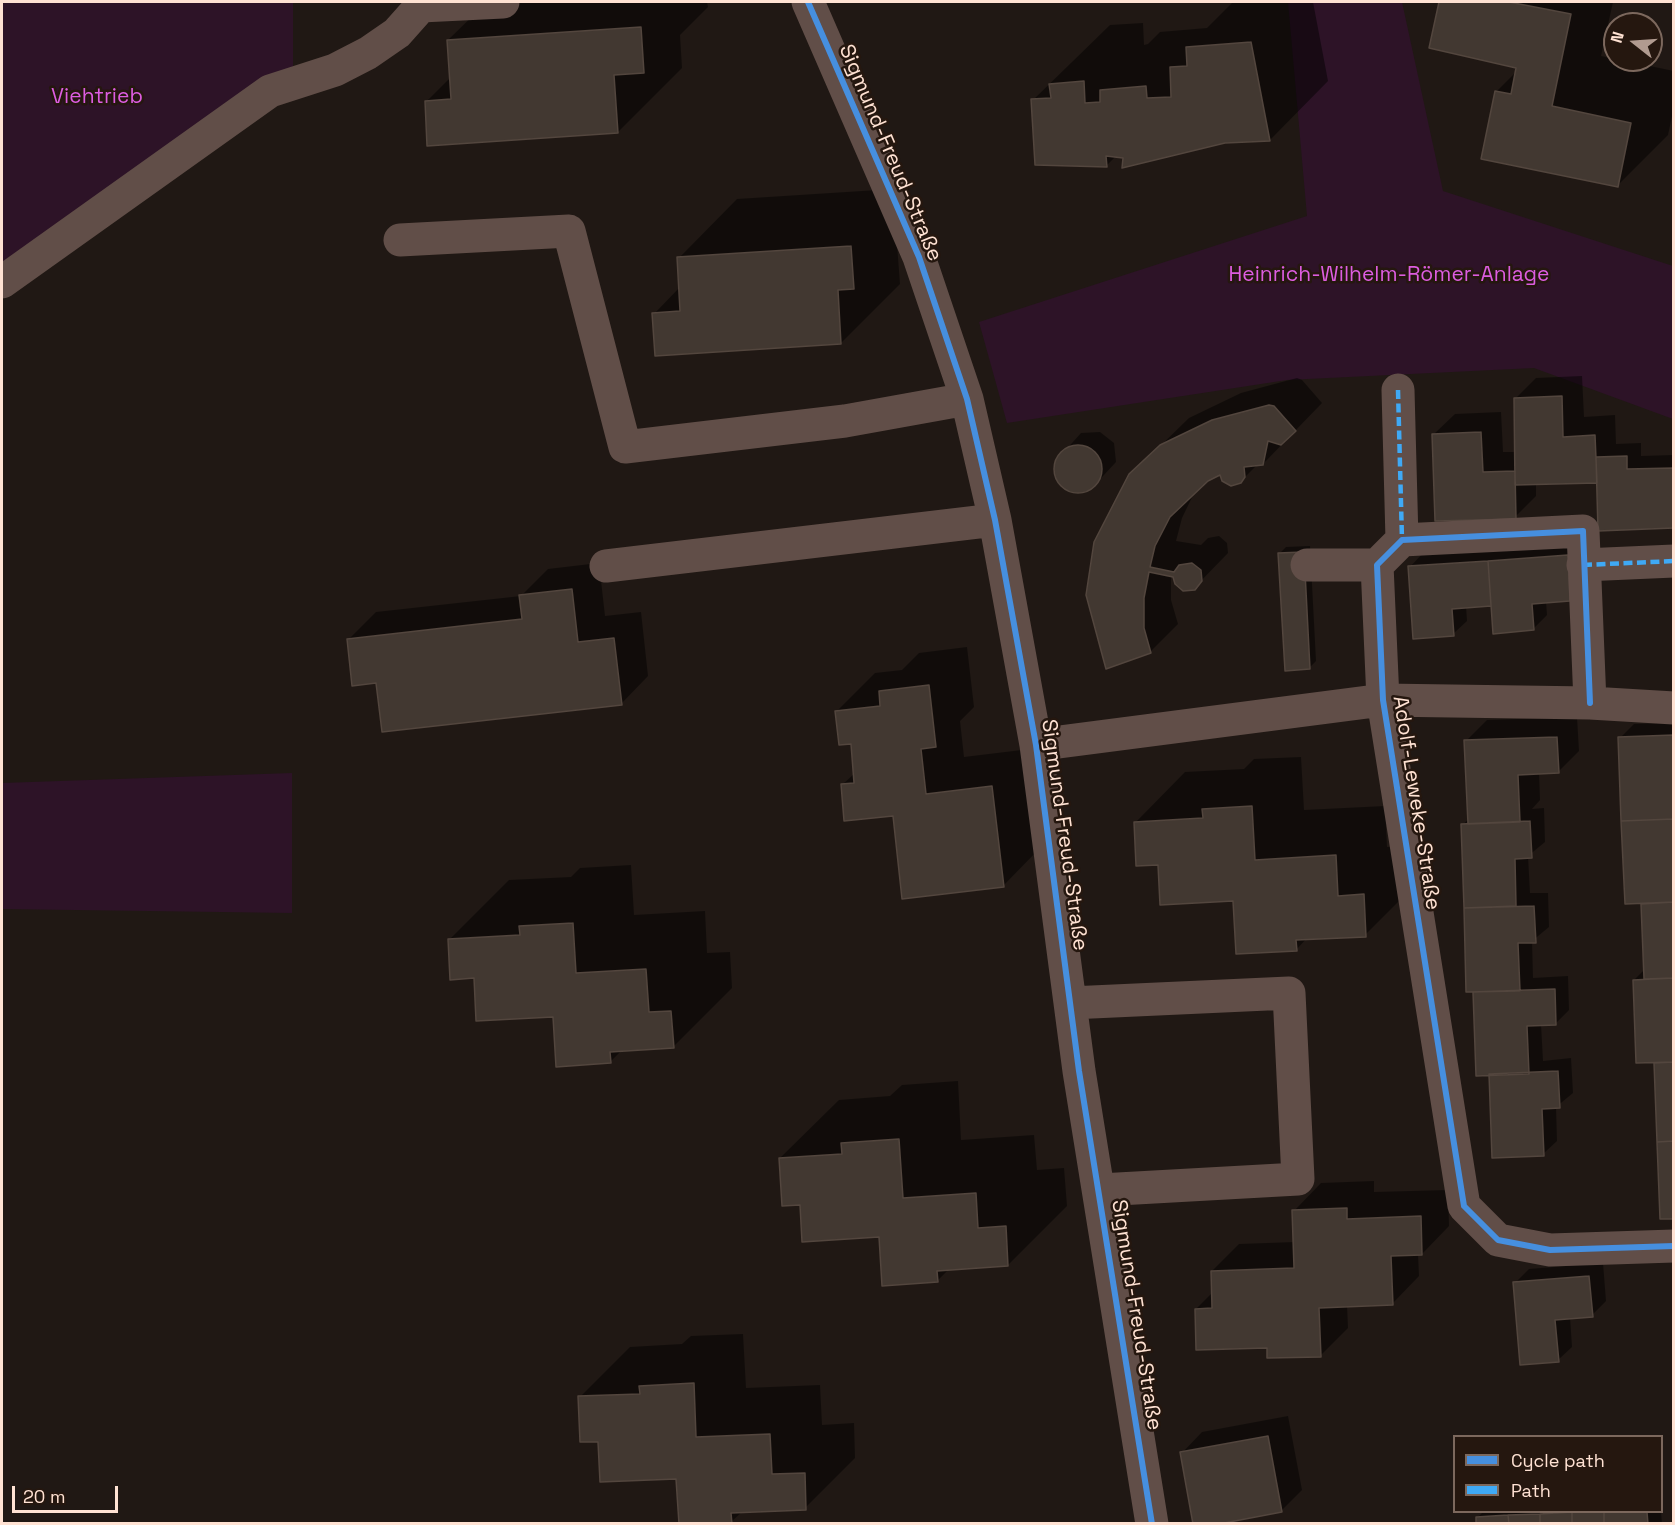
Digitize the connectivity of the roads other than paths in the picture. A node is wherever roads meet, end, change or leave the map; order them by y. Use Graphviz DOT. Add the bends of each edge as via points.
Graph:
graph roads {
  1 [pos="503,2"];
  2 [pos="808,2"];
  3 [pos="400,240"];
  4 [pos="2,282"];
  5 [pos="1398,390"];
  6 [pos="967,399"];
  7 [pos="995,519"];
  8 [pos="1402,540"];
  9 [pos="1674,561"];
  10 [pos="1307,565"];
  11 [pos="1377,565"];
  12 [pos="1583,565"];
  13 [pos="606,566"];
  14 [pos="1383,700"];
  15 [pos="1590,703"];
  16 [pos="1674,708"];
  17 [pos="1036,745"];
  18 [pos="1070,1003"];
  19 [pos="1100,1190"];
  20 [pos="1674,1246"];
  21 [pos="1152,1524"];
  1 -- 4 [label="street" via="421,6 397,33 368,53 334,70 270,91"];
  2 -- 6 [label="street, Sigmund-Freud-Straße" via="919,257"];
  3 -- 6 [label="street" via="569,231 625,447 845,421"];
  5 -- 8 [label="street"];
  6 -- 7 [label="street, Sigmund-Freud-Straße"];
  7 -- 13 [label="street"];
  7 -- 17 [label="street, Sigmund-Freud-Straße"];
  8 -- 11 [label="street"];
  8 -- 12 [label="street" via="1583,531"];
  9 -- 12 [label="street"];
  10 -- 11 [label="street"];
  11 -- 14 [label="street, Adolf-Leweke-Straße"];
  12 -- 15 [label="street"];
  14 -- 15 [label="street, Adolf-Leweke-Straße"];
  14 -- 17 [label="street, Adolf-Leweke-Straße"];
  14 -- 20 [label="street, Adolf-Leweke-Straße" via="1464,1206 1498,1239 1550,1250"];
  15 -- 16 [label="street, Adolf-Leweke-Straße"];
  17 -- 18 [label="street, Sigmund-Freud-Straße"];
  18 -- 19 [label="street, Sigmund-Freud-Straße"];
  18 -- 19 [label="street" via="1289,993 1298,1179"];
  19 -- 21 [label="street, Sigmund-Freud-Straße"];
}
